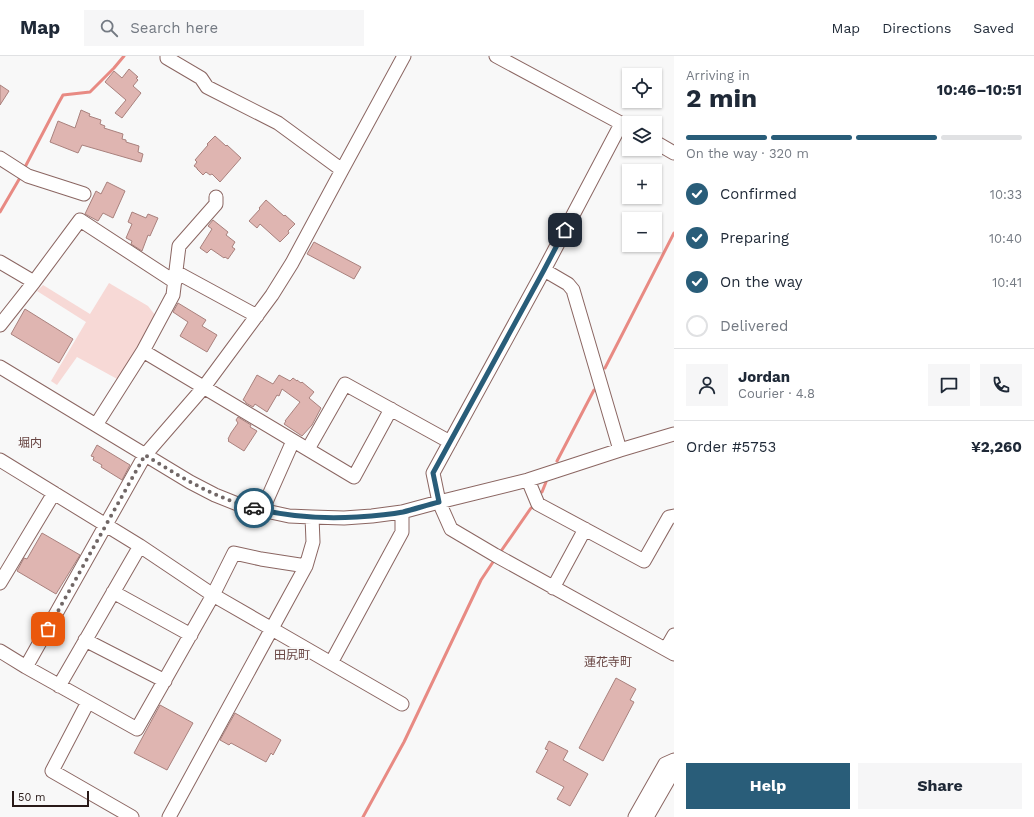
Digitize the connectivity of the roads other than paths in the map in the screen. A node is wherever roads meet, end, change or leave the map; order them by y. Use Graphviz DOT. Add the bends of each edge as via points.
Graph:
graph roads {
  1 [pos="167,56"];
  2 [pos="404,56"];
  3 [pos="496,56"];
  4 [pos="622,124"];
  5 [pos="622,131"];
  6 [pos="662,146"];
  7 [pos="674,152"];
  8 [pos="0,158"];
  9 [pos="342,170"];
  10 [pos="84,194"];
  11 [pos="216,197"];
  12 [pos="0,262"];
  13 [pos="544,270"];
  14 [pos="175,277"];
  15 [pos="34,282"];
  16 [pos="257,316"];
  17 [pos="0,325"];
  18 [pos="143,351"];
  19 [pos="0,367"];
  20 [pos="204,387"];
  21 [pos="391,410"];
  22 [pos="96,425"];
  23 [pos="674,434"];
  24 [pos="293,441"];
  25 [pos="450,442"];
  26 [pos="308,449"];
  27 [pos="620,450"];
  28 [pos="145,455"];
  29 [pos="0,460"];
  30 [pos="528,480"];
  31 [pos="54,493"];
  32 [pos="439,502"];
  33 [pos="262,510"];
  34 [pos="402,512"];
  35 [pos="674,516"];
  36 [pos="312,517"];
  37 [pos="106,526"];
  38 [pos="585,529"];
  39 [pos="140,546"];
  40 [pos="306,566"];
  41 [pos="4,567"];
  42 [pos="0,583"];
  43 [pos="553,588"];
  44 [pos="113,592"];
  45 [pos="213,595"];
  46 [pos="272,630"];
  47 [pos="191,635"];
  48 [pos="674,635"];
  49 [pos="85,640"];
  50 [pos="0,651"];
  51 [pos="670,652"];
  52 [pos="331,663"];
  53 [pos="26,667"];
  54 [pos="165,681"];
  55 [pos="59,686"];
  56 [pos="88,702"];
  57 [pos="402,704"];
  58 [pos="674,760"];
  59 [pos="674,770"];
  60 [pos="132,817"];
  61 [pos="169,817"];
  62 [pos="635,817"];
  63 [pos="647,817"];
  1 -- 9 [label="street" via="201,78 207,87 278,123"];
  2 -- 9 [label="street"];
  3 -- 4 [label="street"];
  5 -- 13 [label="street"];
  6 -- 7 [label="street"];
  8 -- 10 [label="street" via="28,176"];
  9 -- 16 [label="street" via="292,263"];
  11 -- 14 [label="street" via="216,204 179,246"];
  12 -- 15 [label="street"];
  13 -- 25 [label="street"];
  13 -- 27 [label="street" via="568,284 573,290"];
  14 -- 15 [label="street" via="80,220"];
  14 -- 16 [label="street"];
  14 -- 18 [label="street" via="173,295"];
  15 -- 17 [label="street"];
  16 -- 20 [label="street"];
  18 -- 20 [label="street"];
  18 -- 22 [label="street"];
  19 -- 22 [label="street"];
  20 -- 24 [label="street"];
  20 -- 28 [label="street"];
  21 -- 25 [label="street"];
  21 -- 26 [label="street" via="345,384"];
  21 -- 26 [label="street" via="354,477"];
  22 -- 28 [label="street"];
  23 -- 27 [label="street"];
  24 -- 26 [label="street"];
  24 -- 33 [label="street"];
  25 -- 32 [label="street" via="433,473"];
  27 -- 30 [label="street"];
  28 -- 33 [label="street" via="215,495"];
  28 -- 37 [label="street"];
  29 -- 31 [label="street"];
  30 -- 32 [label="street"];
  30 -- 38 [label="street" via="538,504"];
  31 -- 37 [label="street"];
  31 -- 41 [label="street"];
  32 -- 34 [label="street"];
  32 -- 43 [label="street" via="451,529"];
  33 -- 36 [label="street" via="289,516"];
  34 -- 36 [label="street" via="344,518"];
  34 -- 52 [label="street" via="402,532"];
  35 -- 38 [label="street" via="669,517 644,561"];
  36 -- 40 [label="street" via="313,542"];
  37 -- 39 [label="street"];
  37 -- 53 [label="street"];
  38 -- 43 [label="street"];
  39 -- 44 [label="street"];
  39 -- 45 [label="street"];
  40 -- 45 [label="street" via="234,553"];
  40 -- 46 [label="street"];
  41 -- 42 [label="street"];
  43 -- 51 [label="street"];
  44 -- 47 [label="street"];
  44 -- 49 [label="street"];
  45 -- 46 [label="street"];
  45 -- 47 [label="street"];
  46 -- 52 [label="street"];
  46 -- 61 [label="street"];
  47 -- 54 [label="street"];
  48 -- 51 [label="street"];
  49 -- 54 [label="street"];
  49 -- 55 [label="street"];
  50 -- 53 [label="street"];
  52 -- 57 [label="street"];
  53 -- 55 [label="street"];
  54 -- 56 [label="street" via="137,729"];
  55 -- 56 [label="street"];
  56 -- 60 [label="street" via="52,771"];
  58 -- 62 [label="street" via="665,764"];
  59 -- 63 [label="street"];
}
